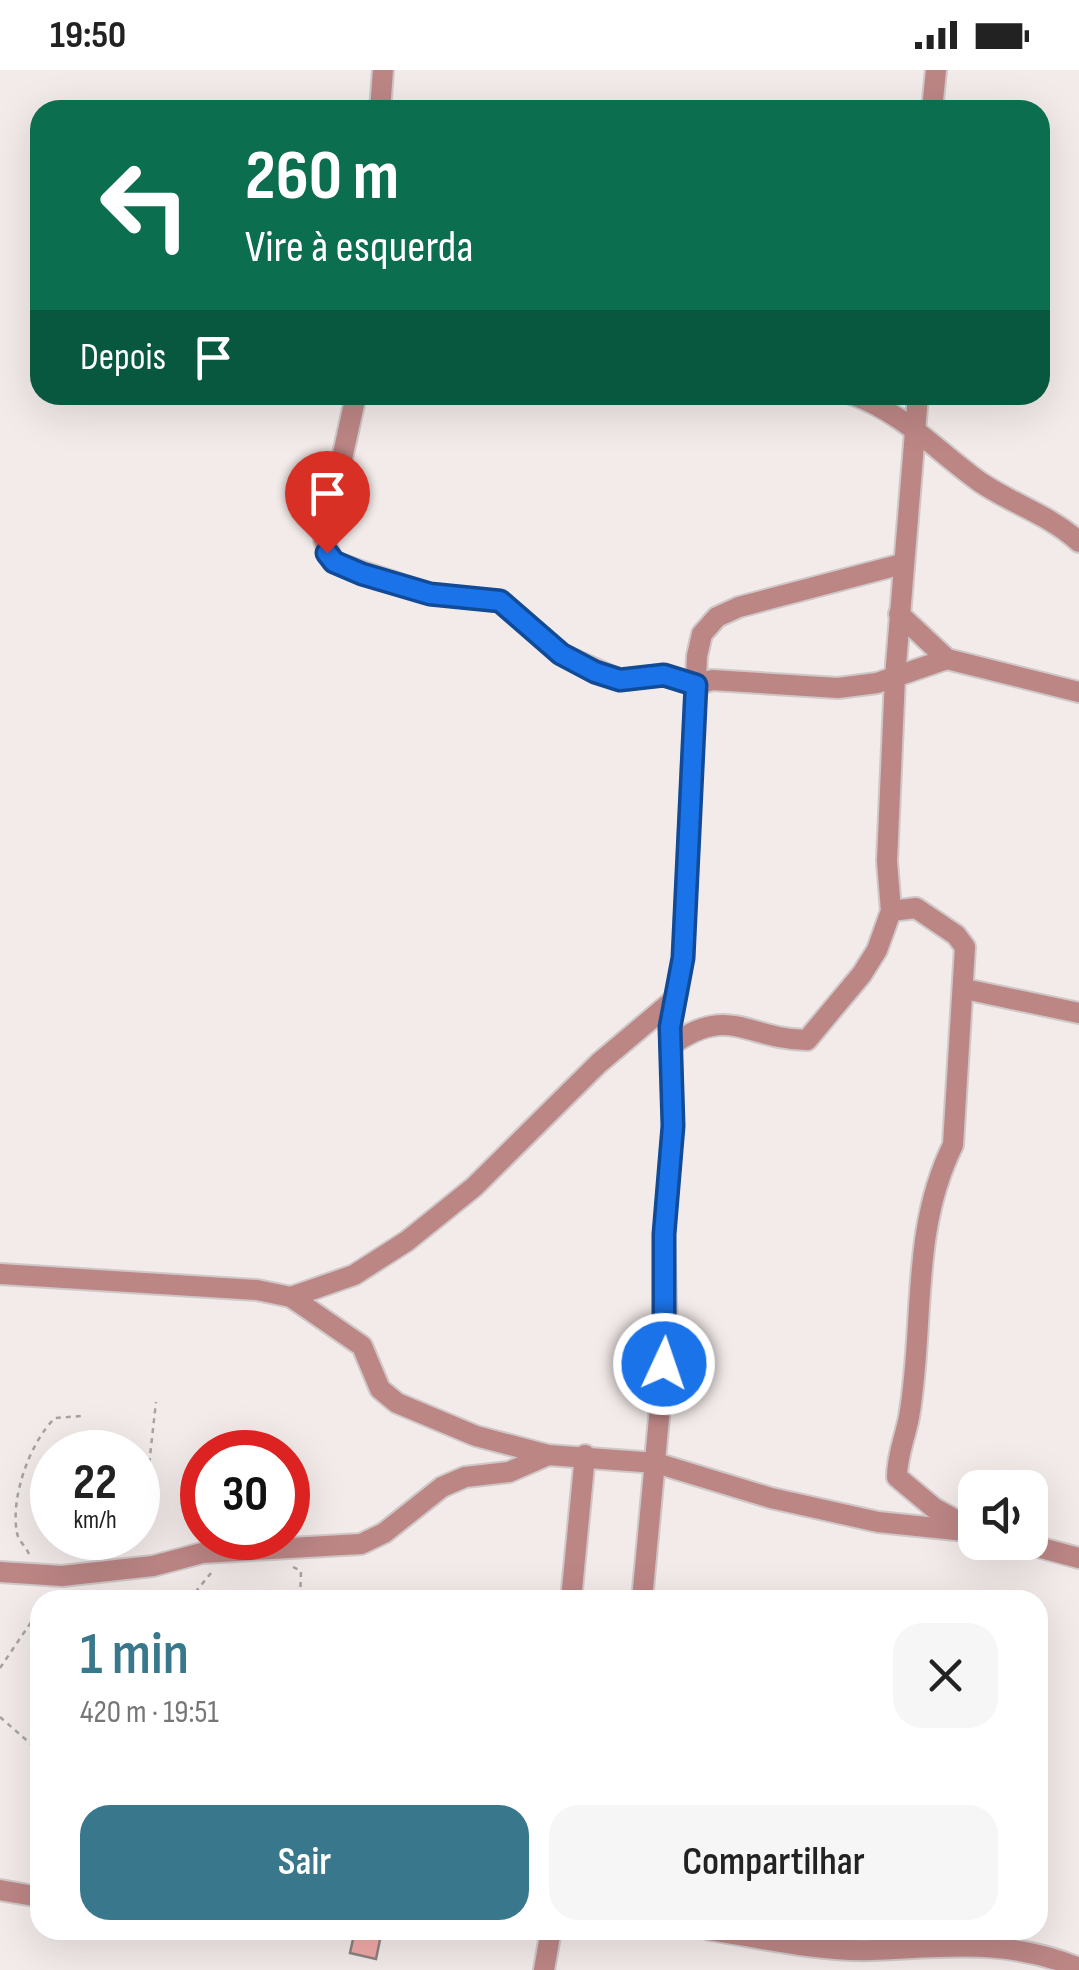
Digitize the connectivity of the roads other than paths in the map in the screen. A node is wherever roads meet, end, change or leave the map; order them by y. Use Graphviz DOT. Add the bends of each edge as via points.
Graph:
graph roads {
  1 [pos="384,70"];
  2 [pos="936,70"];
  3 [pos="381,100"];
  4 [pos="933,100"];
  5 [pos="354,405"];
  6 [pos="881,405"];
  7 [pos="918,405"];
  8 [pos="917,433"];
  9 [pos="1079,542"];
  10 [pos="902,564"];
  11 [pos="900,614"];
  12 [pos="947,658"];
  13 [pos="895,677"];
  14 [pos="696,685"];
  15 [pos="1079,692"];
  16 [pos="891,912"];
  17 [pos="965,989"];
  18 [pos="676,998"];
  19 [pos="1079,1013"];
  20 [pos="670,1046"];
  21 [pos="0,1274"];
  22 [pos="292,1296"];
  23 [pos="548,1455"];
  24 [pos="585,1456"];
  25 [pos="656,1463"];
  26 [pos="958,1520"];
  27 [pos="958,1529"];
  28 [pos="1048,1550"];
  29 [pos="1079,1558"];
  30 [pos="0,1572"];
  31 [pos="573,1590"];
  32 [pos="643,1590"];
  33 [pos="0,1890"];
  34 [pos="30,1894"];
  35 [pos="549,1940"];
  36 [pos="790,1940"];
  37 [pos="1079,1968"];
  38 [pos="544,1970"];
  1 -- 3 [label="street"];
  2 -- 4 [label="street"];
  5 -- 14 [label="street" via="324,540 334,562 430,594 500,601 561,654 620,680 664,675"];
  6 -- 8 [label="street"];
  7 -- 8 [label="street"];
  8 -- 9 [label="street" via="981,483"];
  8 -- 10 [label="street"];
  10 -- 11 [label="street"];
  10 -- 14 [label="street" via="717,617 702,634"];
  11 -- 12 [label="street"];
  11 -- 13 [label="street"];
  12 -- 13 [label="street"];
  12 -- 15 [label="street"];
  13 -- 14 [label="street" via="838,688 724,680"];
  13 -- 16 [label="street"];
  14 -- 18 [label="street"];
  16 -- 17 [label="street" via="916,908 956,935 965,946"];
  16 -- 20 [label="street" via="862,974 807,1040 729,1023 698,1026"];
  17 -- 19 [label="street"];
  17 -- 26 [label="street" via="954,1145 928,1216 909,1417 896,1459 897,1477"];
  18 -- 20 [label="street"];
  18 -- 22 [label="street" via="474,1186 406,1240 354,1275"];
  20 -- 25 [label="street" via="667,1332"];
  21 -- 22 [label="street"];
  22 -- 23 [label="street" via="362,1346 380,1389 396,1403 476,1436"];
  23 -- 24 [label="street"];
  23 -- 30 [label="street" via="509,1472 442,1487 362,1544 202,1553 62,1576"];
  24 -- 25 [label="street"];
  24 -- 31 [label="street"];
  25 -- 27 [label="street" via="878,1522"];
  25 -- 32 [label="street"];
  28 -- 29 [label="street"];
  33 -- 34 [label="street"];
  35 -- 38 [label="street"];
  36 -- 37 [label="street" via="870,1950 999,1947 1043,1953"];
}
